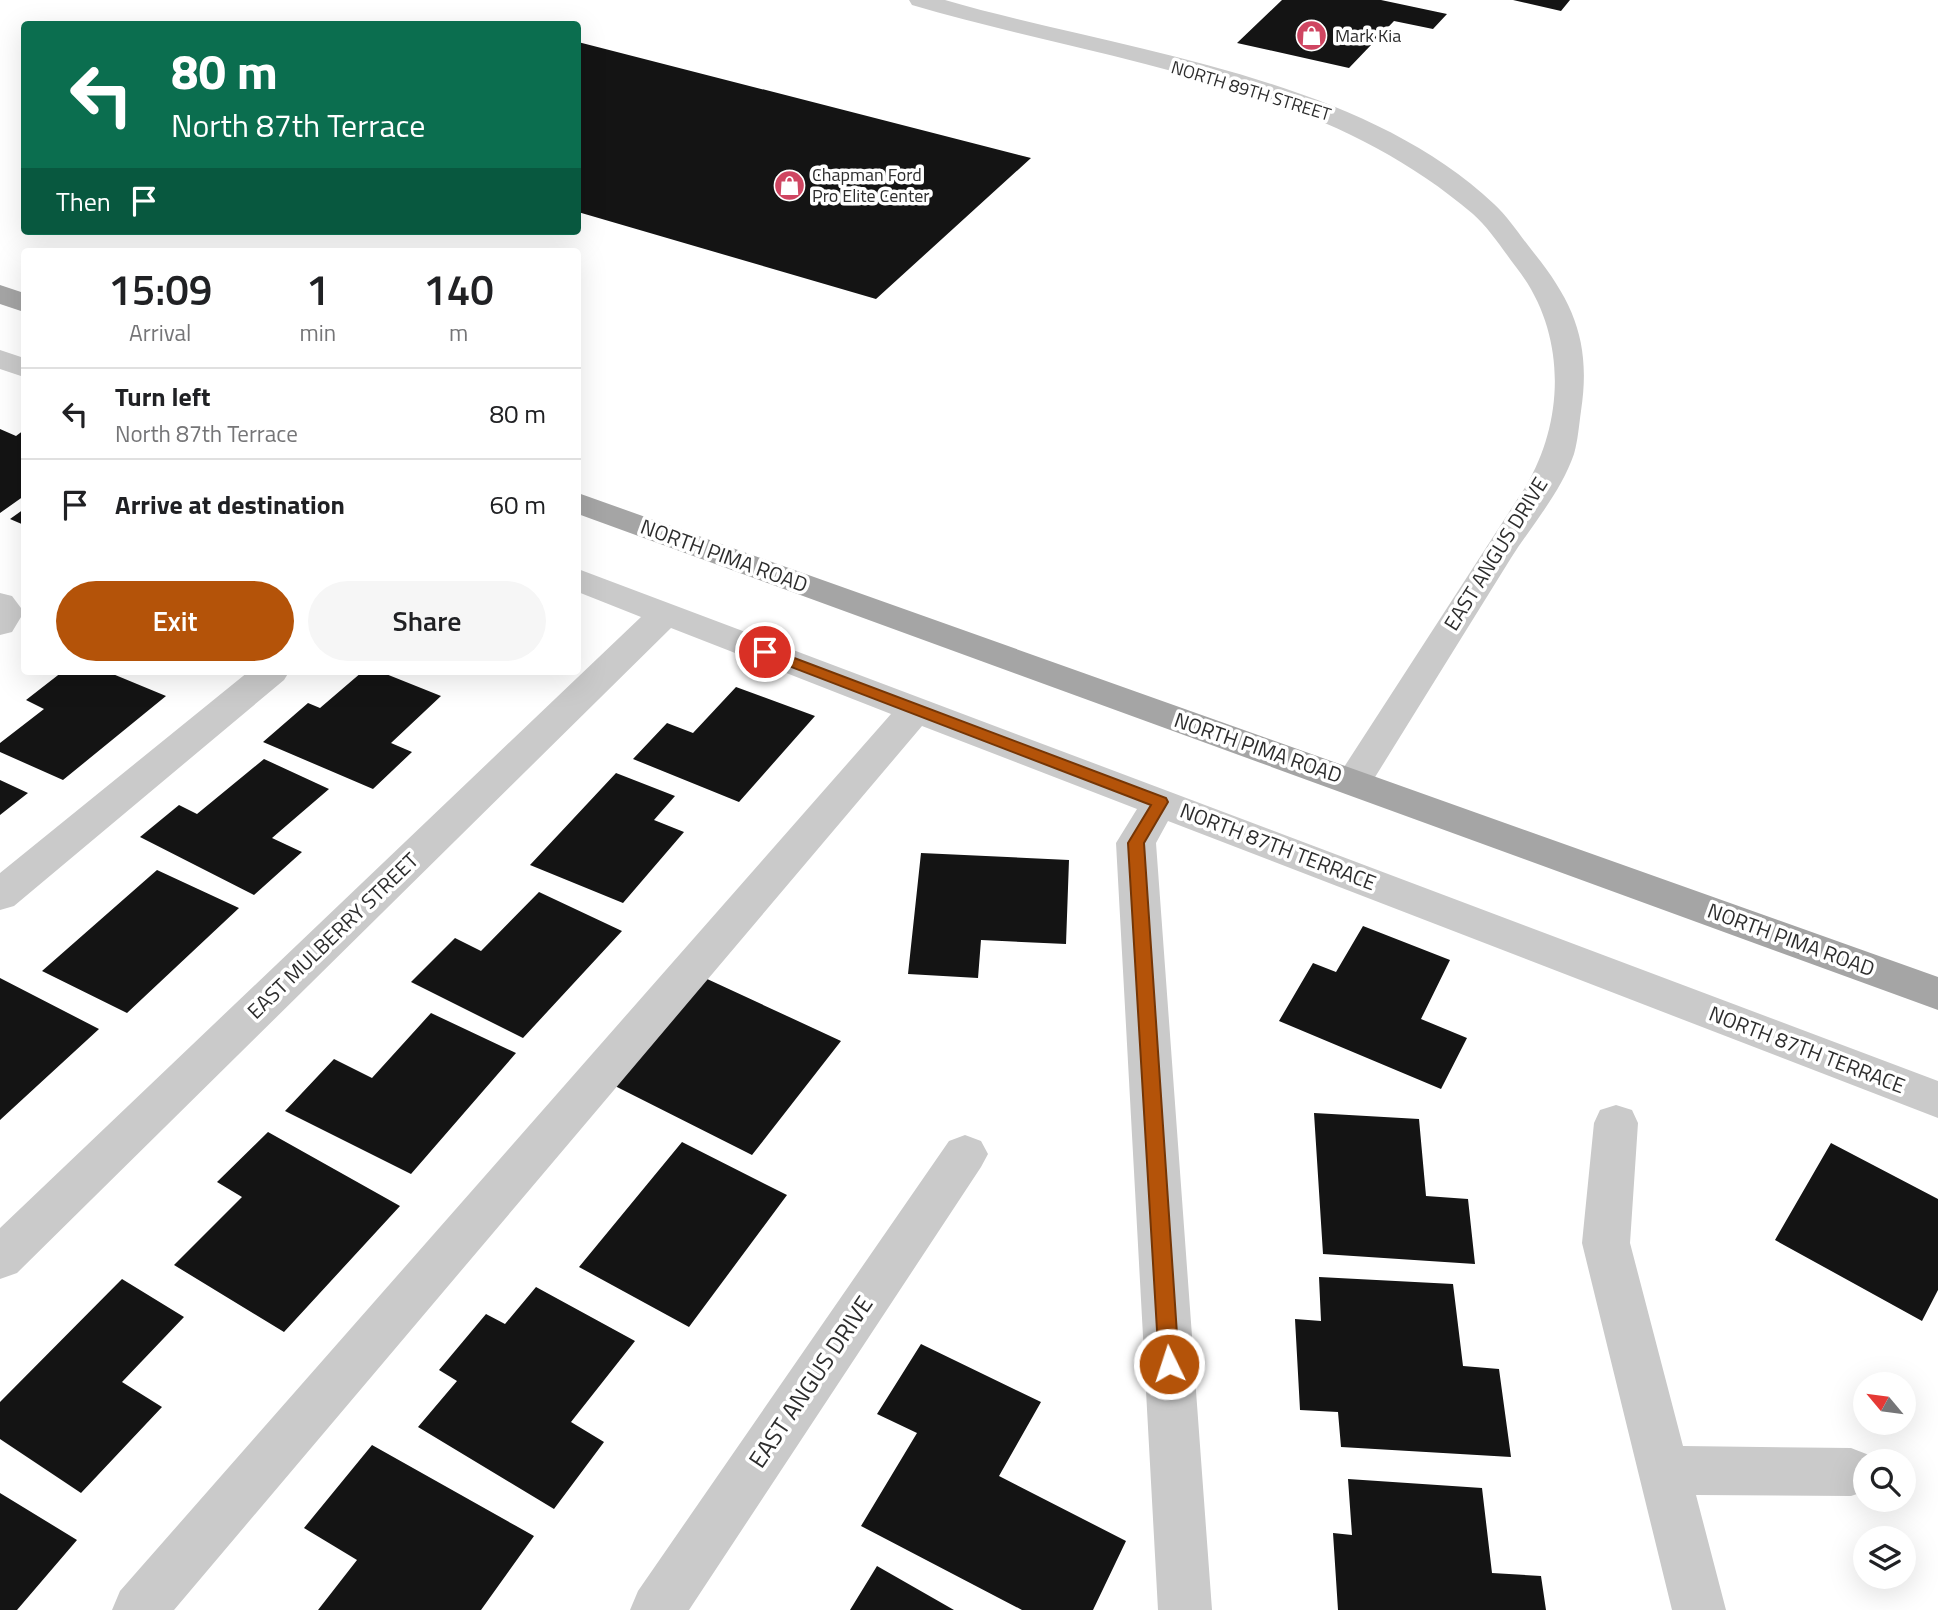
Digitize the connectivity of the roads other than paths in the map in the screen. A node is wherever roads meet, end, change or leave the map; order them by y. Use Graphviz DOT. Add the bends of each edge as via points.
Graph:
graph roads {
  1 [pos="920,0"];
  2 [pos="0,294"];
  3 [pos="21,302"];
  4 [pos="1557,307"];
  5 [pos="0,359"];
  6 [pos="21,367"];
  7 [pos="581,504"];
  8 [pos="581,581"];
  9 [pos="0,604"];
  10 [pos="666,614"];
  11 [pos="0,624"];
  12 [pos="267,675"];
  13 [pos="916,709"];
  14 [pos="1354,781"];
  15 [pos="1160,802"];
  16 [pos="0,895"];
  17 [pos="1938,994"];
  18 [pos="1938,1100"];
  19 [pos="1616,1123"];
  20 [pos="965,1154"];
  21 [pos="0,1258"];
  22 [pos="1666,1470"];
  23 [pos="1851,1472"];
  24 [pos="139,1610"];
  25 [pos="657,1610"];
  26 [pos="1185,1610"];
  27 [pos="1699,1610"];
  1 -- 4 [label="street, NORTH 89TH STREET" via="1228,81 1358,126 1403,149 1489,213 1524,252"];
  2 -- 3 [label="main road"];
  4 -- 14 [label="street, EAST ANGUS DRIVE" via="1569,338 1572,375 1558,454"];
  5 -- 6 [label="street"];
  7 -- 14 [label="main road, NORTH PIMA ROAD"];
  8 -- 10 [label="street, NORTH 87TH TERRACE"];
  9 -- 11 [label="street" via="8,613"];
  10 -- 13 [label="street, NORTH 87TH TERRACE"];
  10 -- 21 [label="street, EAST MULBERRY STREET"];
  12 -- 16 [label="street"];
  13 -- 15 [label="street, NORTH 87TH TERRACE"];
  13 -- 24 [label="street"];
  14 -- 17 [label="main road, NORTH PIMA ROAD"];
  15 -- 18 [label="street, NORTH 87TH TERRACE"];
  15 -- 26 [label="street" via="1136,843"];
  19 -- 22 [label="street" via="1606,1243"];
  20 -- 25 [label="street, EAST ANGUS DRIVE"];
  22 -- 23 [label="street"];
  22 -- 27 [label="street"];
}
